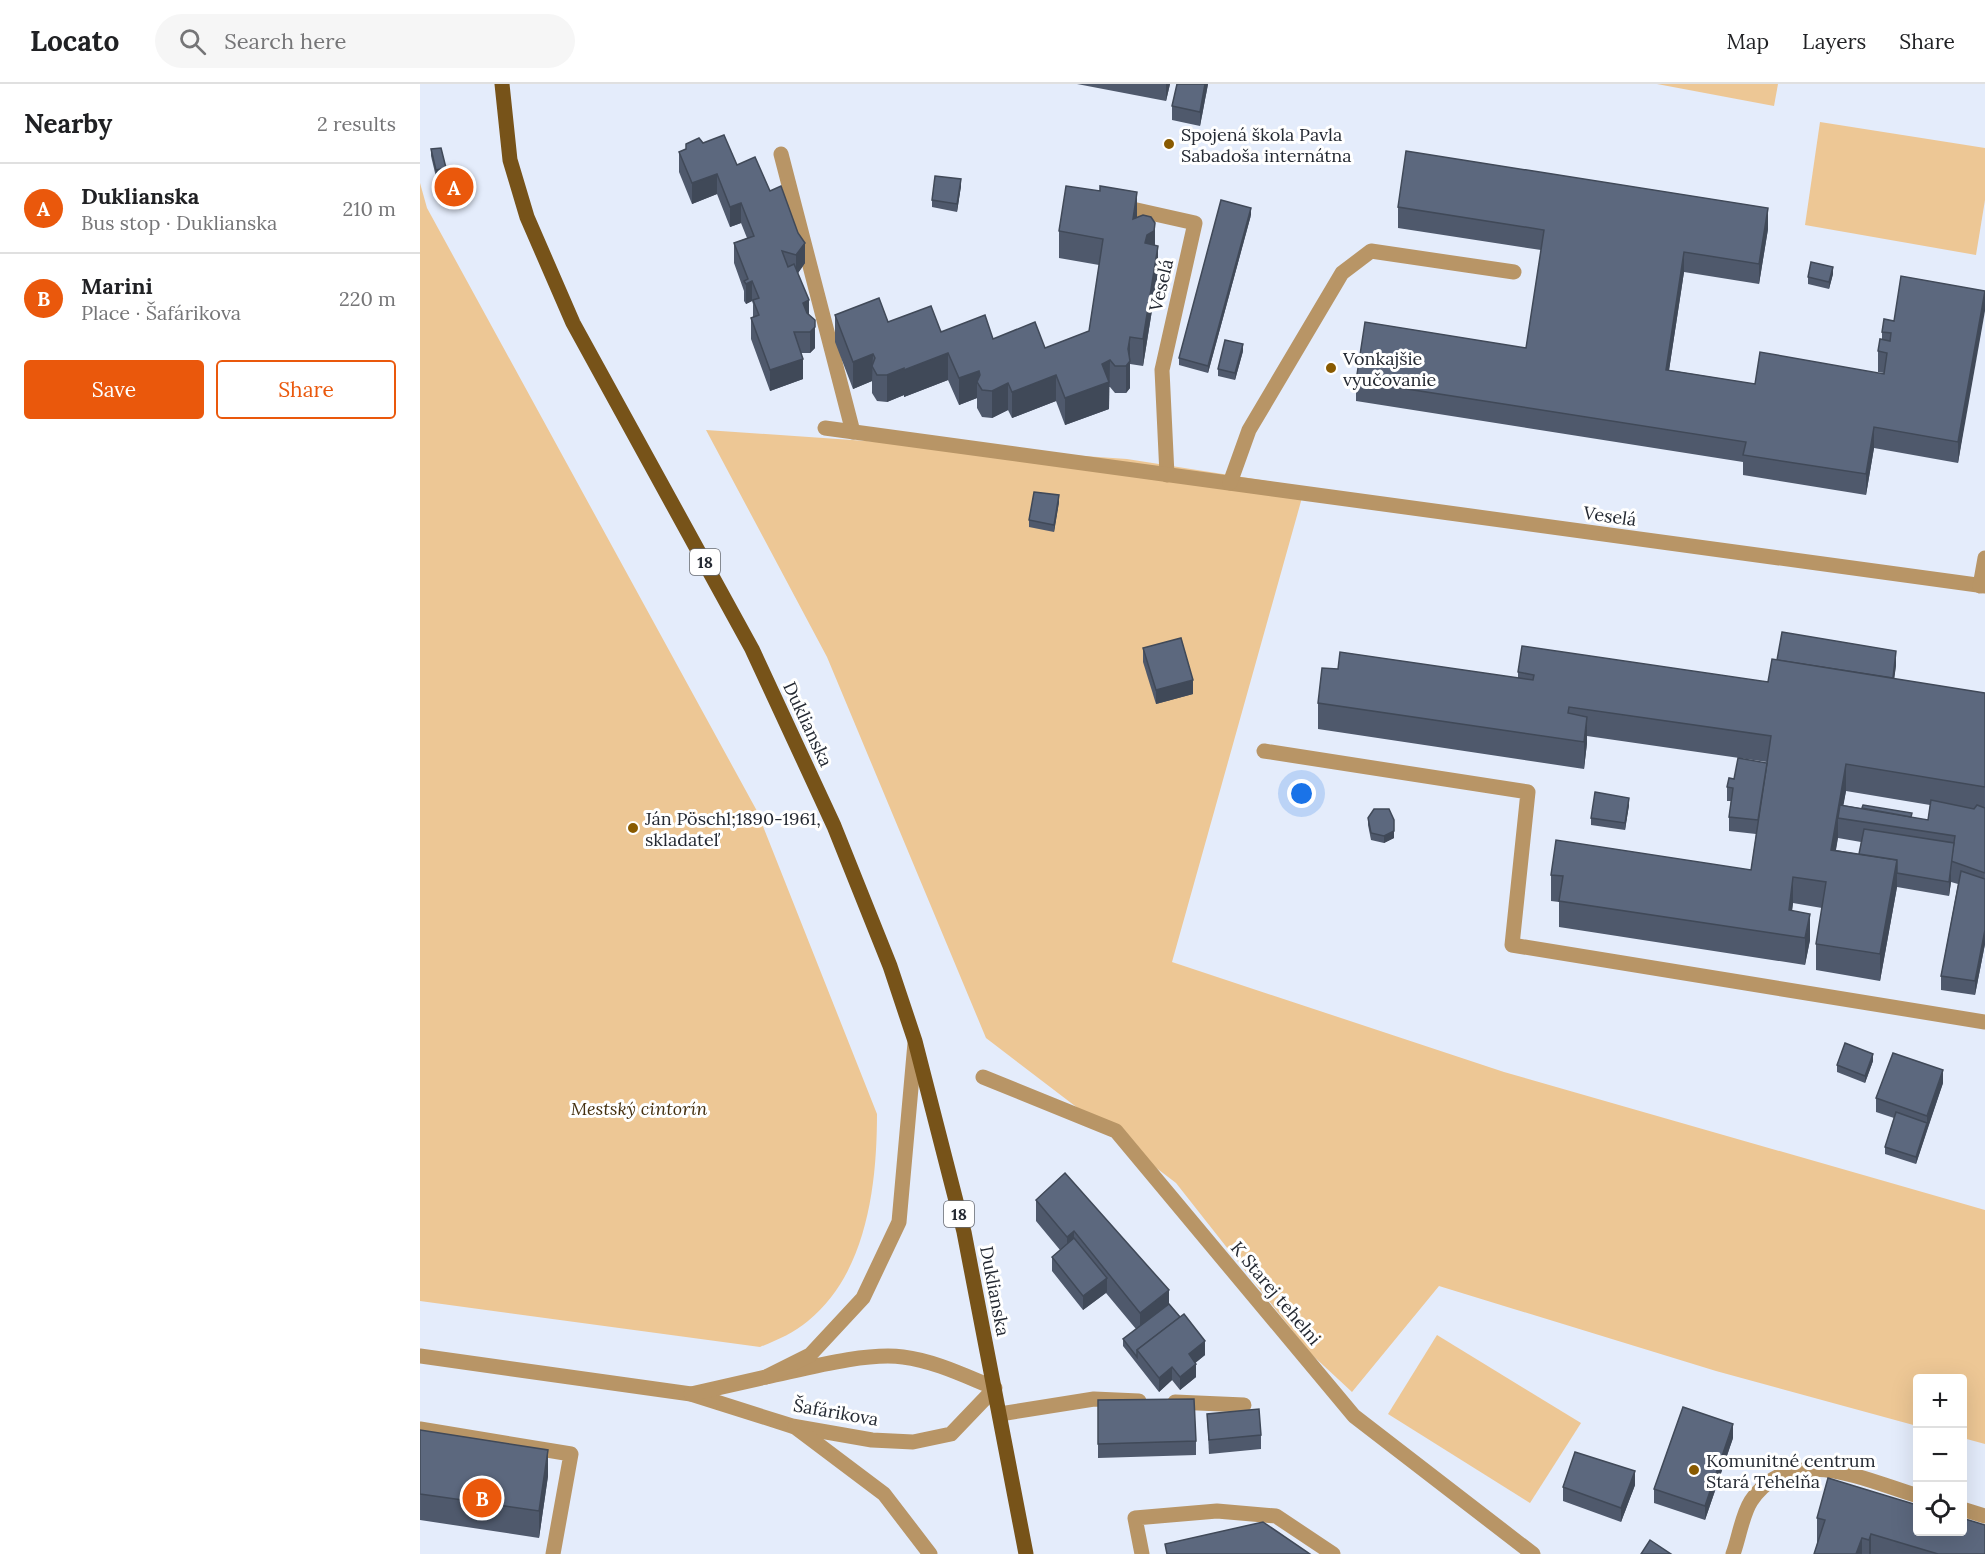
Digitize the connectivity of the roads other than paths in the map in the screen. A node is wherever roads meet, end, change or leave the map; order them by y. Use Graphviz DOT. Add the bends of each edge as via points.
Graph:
graph roads {
  1 [pos="502,84"];
  2 [pos="781,154"];
  3 [pos="1099,202"];
  4 [pos="1514,272"];
  5 [pos="825,428"];
  6 [pos="853,432"];
  7 [pos="1167,475"];
  8 [pos="1230,483"];
  9 [pos="1985,558"];
  10 [pos="1983,586"];
  11 [pos="1264,751"];
  12 [pos="1985,1022"];
  13 [pos="915,1041"];
  14 [pos="983,1077"];
  15 [pos="420,1356"];
  16 [pos="766,1377"];
  17 [pos="995,1388"];
  18 [pos="691,1394"];
  19 [pos="1244,1405"];
  20 [pos="1000,1414"];
  21 [pos="792,1426"];
  22 [pos="420,1429"];
  23 [pos="1913,1495"];
  24 [pos="1967,1511"];
  25 [pos="1985,1516"];
  26 [pos="553,1554"];
  27 [pos="930,1554"];
  28 [pos="1026,1554"];
  29 [pos="1142,1554"];
  30 [pos="1333,1554"];
  31 [pos="1533,1554"];
  32 [pos="1733,1554"];
  1 -- 13 [label="main road, Duklianska / 18" via="510,160 526,217 573,323 752,649 834,826 890,966"];
  2 -- 6 [label="street"];
  3 -- 7 [label="street, Veselá" via="1195,223 1162,370"];
  4 -- 8 [label="street" via="1371,251 1349,267 1249,430"];
  5 -- 6 [label="street, Veselá"];
  6 -- 7 [label="street, Veselá"];
  7 -- 8 [label="street, Veselá"];
  8 -- 10 [label="street, Veselá"];
  9 -- 10 [label="street"];
  11 -- 12 [label="street" via="1528,792 1512,945"];
  13 -- 16 [label="street" via="899,1222 863,1298 810,1355"];
  13 -- 17 [label="main road, Duklianska / 18" via="964,1232"];
  14 -- 31 [label="street, K Starej tehelni" via="1116,1131 1353,1416"];
  15 -- 18 [label="street, Šafárikova"];
  16 -- 17 [label="street, Šafárikova" via="846,1360 902,1356 944,1367"];
  16 -- 18 [label="street"];
  17 -- 20 [label="main road, Duklianska / 18"];
  17 -- 21 [label="street, Šafárikova" via="951,1434 913,1442 872,1440"];
  18 -- 21 [label="street, Šafárikova"];
  19 -- 20 [label="street" via="1094,1399"];
  20 -- 28 [label="main road, Duklianska / 18"];
  21 -- 27 [label="street" via="884,1494"];
  22 -- 26 [label="street" via="571,1454"];
  23 -- 32 [label="street" via="1842,1473 1807,1467 1776,1476 1751,1502"];
  24 -- 25 [label="street"];
  29 -- 30 [label="street" via="1135,1518 1217,1512 1276,1516"];
}
